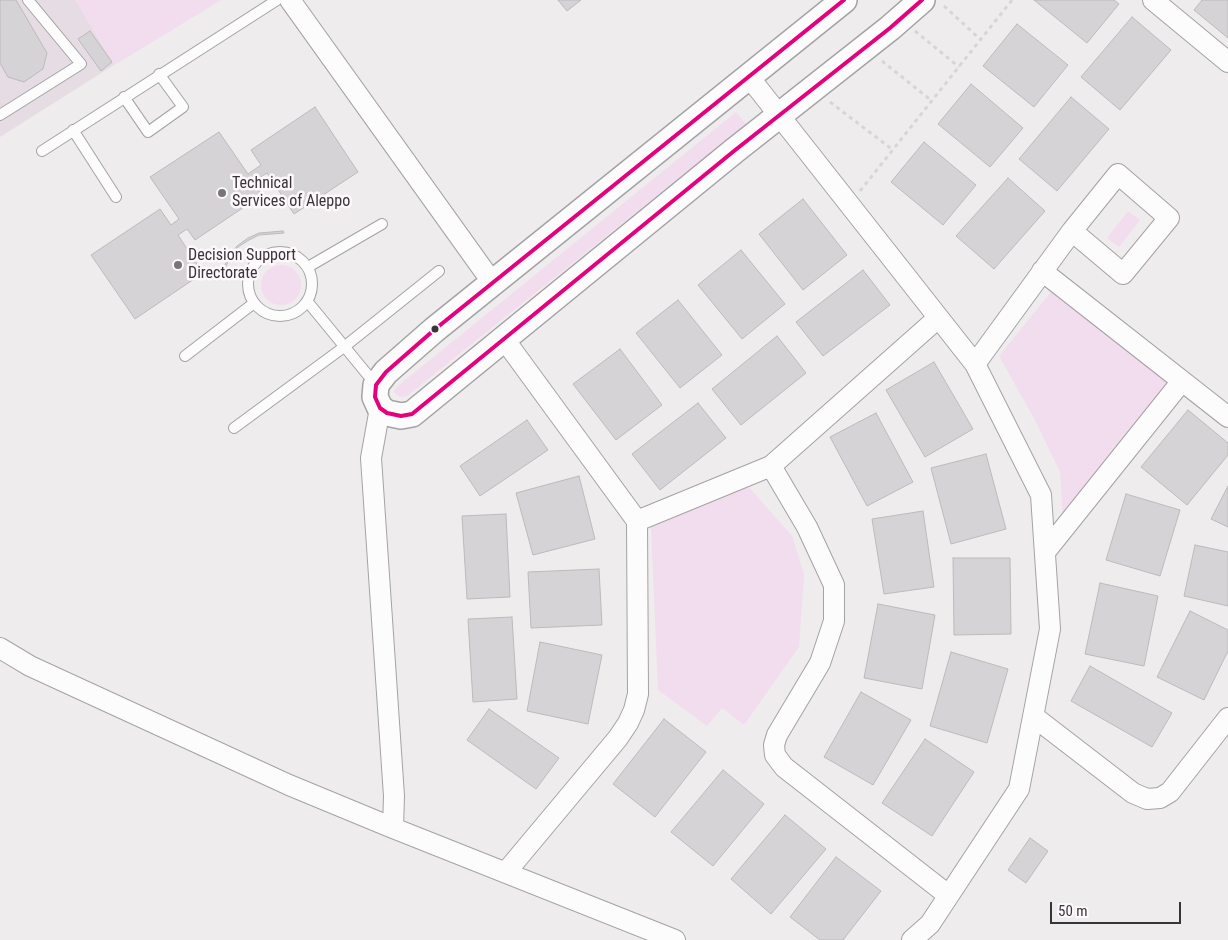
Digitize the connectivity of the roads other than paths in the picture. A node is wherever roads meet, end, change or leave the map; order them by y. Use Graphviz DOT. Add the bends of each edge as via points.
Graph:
graph roads {
  1 [pos="28,0"];
  2 [pos="277,0"];
  3 [pos="290,0"];
  4 [pos="844,0"];
  5 [pos="1153,0"];
  6 [pos="933,3"];
  7 [pos="1228,62"];
  8 [pos="159,74"];
  9 [pos="749,77"];
  10 [pos="124,97"];
  11 [pos="0,115"];
  12 [pos="780,116"];
  13 [pos="73,130"];
  14 [pos="42,150"];
  15 [pos="116,196"];
  16 [pos="382,224"];
  17 [pos="1072,231"];
  18 [pos="308,268"];
  19 [pos="439,271"];
  20 [pos="1042,271"];
  21 [pos="492,282"];
  22 [pos="307,301"];
  23 [pos="254,303"];
  24 [pos="938,318"];
  25 [pos="504,339"];
  26 [pos="344,347"];
  27 [pos="185,356"];
  28 [pos="975,364"];
  29 [pos="1182,381"];
  30 [pos="378,397"];
  31 [pos="1228,417"];
  32 [pos="234,428"];
  33 [pos="770,466"];
  34 [pos="637,521"];
  35 [pos="1045,552"];
  36 [pos="0,648"];
  37 [pos="1033,716"];
  38 [pos="1228,718"];
  39 [pos="394,828"];
  40 [pos="506,872"];
  41 [pos="948,896"];
  42 [pos="674,940"];
  43 [pos="912,940"];
  1 -- 11 [label="lane" via="81,64"];
  2 -- 8 [label="lane"];
  3 -- 21 [label="street"];
  4 -- 9 [label="street"];
  5 -- 7 [label="street"];
  6 -- 12 [label="street" via="890,28"];
  8 -- 10 [label="lane"];
  8 -- 10 [label="lane" via="182,107 148,132"];
  9 -- 12 [label="street"];
  9 -- 21 [label="street"];
  10 -- 13 [label="lane"];
  12 -- 24 [label="street"];
  12 -- 25 [label="street"];
  13 -- 14 [label="lane"];
  13 -- 15 [label="lane"];
  16 -- 18 [label="lane"];
  17 -- 17 [label="street" via="1118,174 1169,218 1123,274"];
  17 -- 20 [label="street"];
  18 -- 22 [label="lane" via="312,288"];
  18 -- 23 [label="lane" via="301,259 282,251 261,257 253,265 247,285"];
  19 -- 26 [label="lane"];
  20 -- 28 [label="street"];
  20 -- 29 [label="street"];
  21 -- 30 [label="street" via="393,366"];
  22 -- 23 [label="lane" via="294,313 284,316 264,312"];
  22 -- 26 [label="lane"];
  23 -- 27 [label="lane"];
  24 -- 28 [label="street"];
  24 -- 33 [label="street"];
  25 -- 30 [label="street" via="412,414 387,413"];
  25 -- 34 [label="street"];
  26 -- 30 [label="lane"];
  26 -- 32 [label="lane"];
  28 -- 35 [label="street" via="1041,495"];
  29 -- 31 [label="street"];
  29 -- 35 [label="street"];
  30 -- 39 [label="street" via="371,458"];
  33 -- 34 [label="street"];
  33 -- 41 [label="street" via="808,527 834,585 834,621 820,663 777,735 775,755 784,767"];
  34 -- 40 [label="street" via="638,694 634,710 618,738"];
  35 -- 37 [label="street" via="1050,629"];
  36 -- 39 [label="street" via="30,666 289,785"];
  37 -- 38 [label="street" via="1133,793 1148,799 1160,798 1170,792"];
  37 -- 41 [label="street" via="1019,789"];
  39 -- 40 [label="street"];
  40 -- 42 [label="street"];
  41 -- 43 [label="street" via="930,924"];
}
